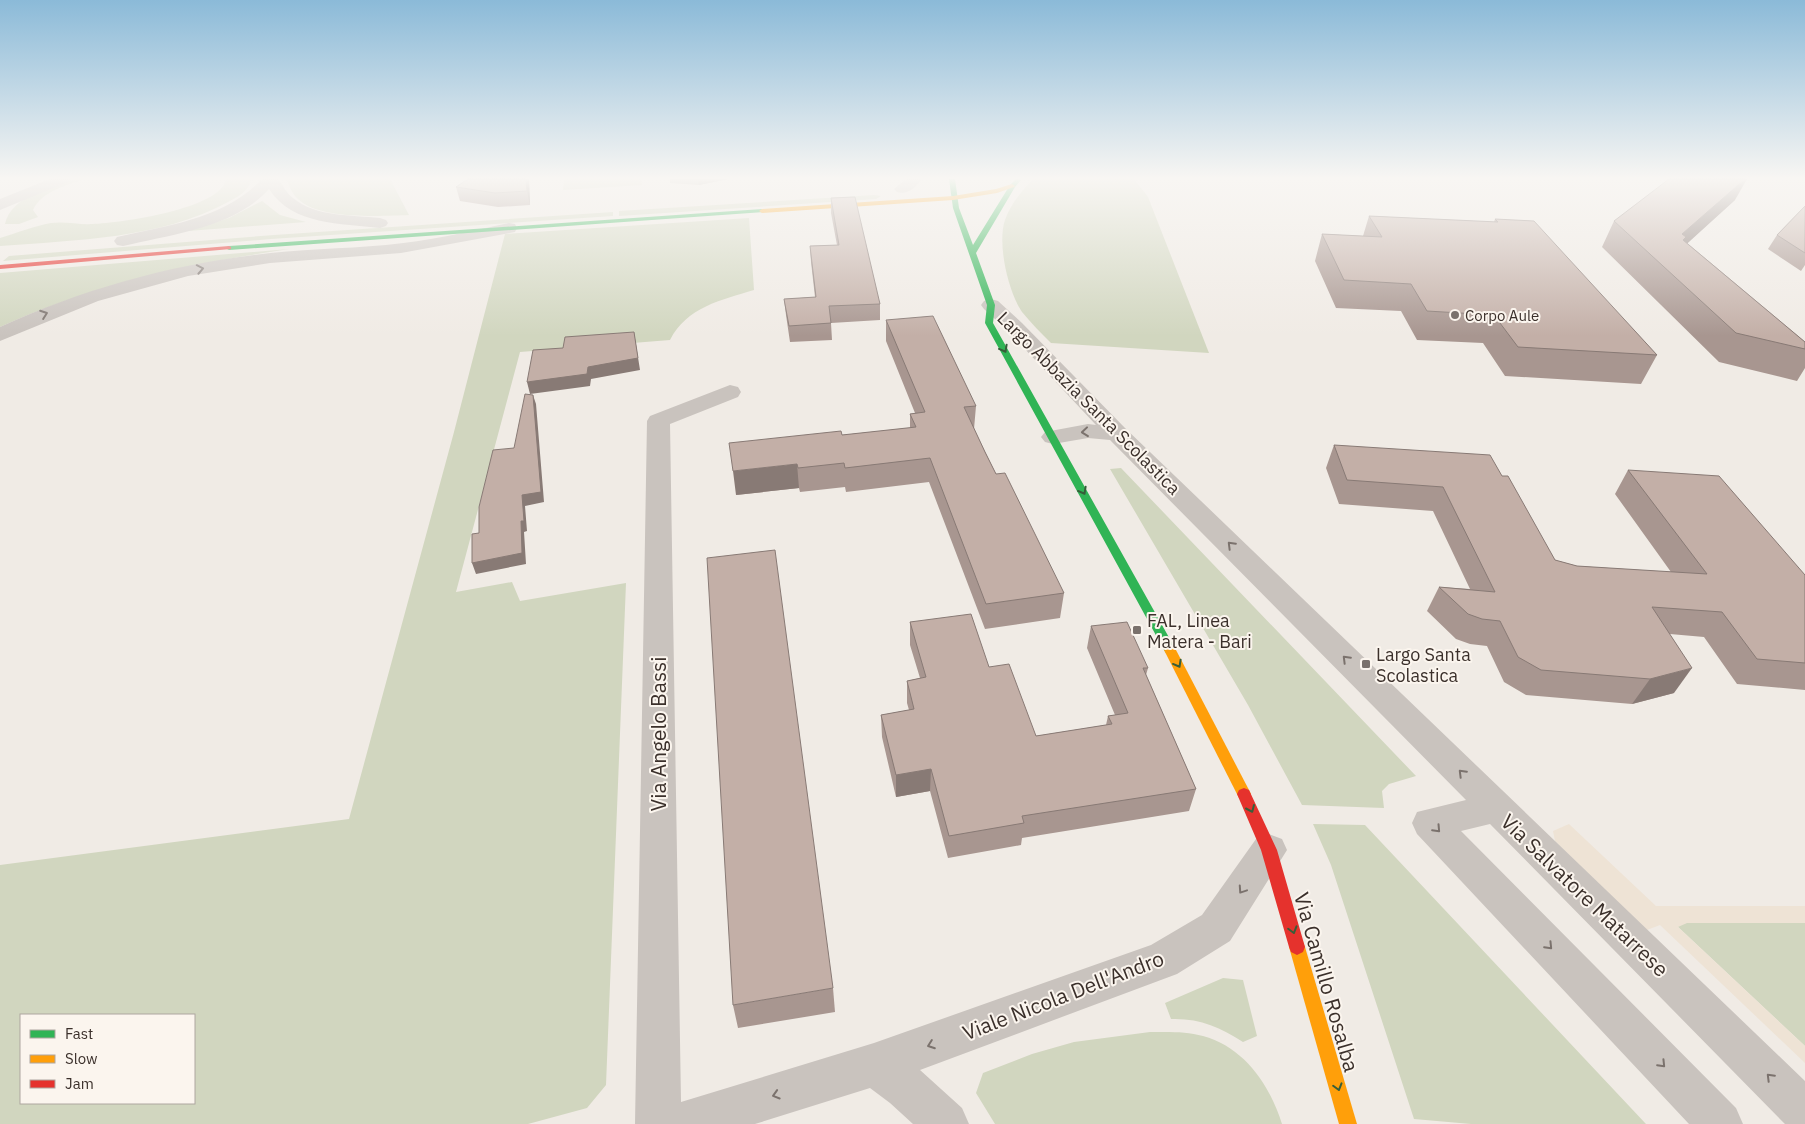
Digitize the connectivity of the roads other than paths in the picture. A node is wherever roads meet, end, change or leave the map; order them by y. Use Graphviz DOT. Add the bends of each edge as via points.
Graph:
graph roads {
  1 [pos="160,231"];
  2 [pos="446,231"];
  3 [pos="491,231"];
  4 [pos="965,231"];
  5 [pos="985,231"];
  6 [pos="192,236"];
  7 [pos="118,242"];
  8 [pos="972,253"];
  9 [pos="0,267"];
  10 [pos="991,305"];
  11 [pos="0,335"];
  12 [pos="730,392"];
  13 [pos="1117,433"];
  14 [pos="1053,437"];
  15 [pos="1496,808"];
  16 [pos="1269,850"];
  17 [pos="874,1065"];
  18 [pos="1805,1112"];
  19 [pos="658,1124"];
  20 [pos="682,1124"];
  21 [pos="946,1124"];
  22 [pos="1348,1124"];
  23 [pos="1720,1124"];
  1 -- 7 [label="street"];
  2 -- 9 [label="street"];
  11 -- 3 [label="street, one-way" via="90,297 173,274 253,260 395,248"];
  4 -- 8 [label="street"];
  5 -- 8 [label="street"];
  6 -- 7 [label="street"];
  8 -- 10 [label="street"];
  10 -- 13 [label="street, Largo Abbazia Santa Scolastica"];
  10 -- 14 [label="street, Largo Abbazia Santa Scolastica, one-way" via="989,323"];
  12 -- 19 [label="street, Via Angelo Bassi" via="658,421"];
  13 -- 14 [label="street, one-way" via="1088,431"];
  15 -- 13 [label="street, Largo Abbazia Santa Scolastica, one-way"];
  14 -- 16 [label="street, Largo Abbazia Santa Scolastica, one-way" via="1188,682"];
  18 -- 15 [label="street, Via Salvatore Matarrese, one-way"];
  15 -- 23 [label="street, Via Salvatore Matarrese, one-way" via="1430,823"];
  16 -- 17 [label="street, Viale Nicola Dell'Andro, one-way" via="1216,928 1163,960"];
  16 -- 22 [label="street, Via Camillo Rosalba, one-way"];
  17 -- 20 [label="street, Viale Nicola Dell'Andro, one-way"];
  17 -- 21 [label="street" via="906,1087"];
}
